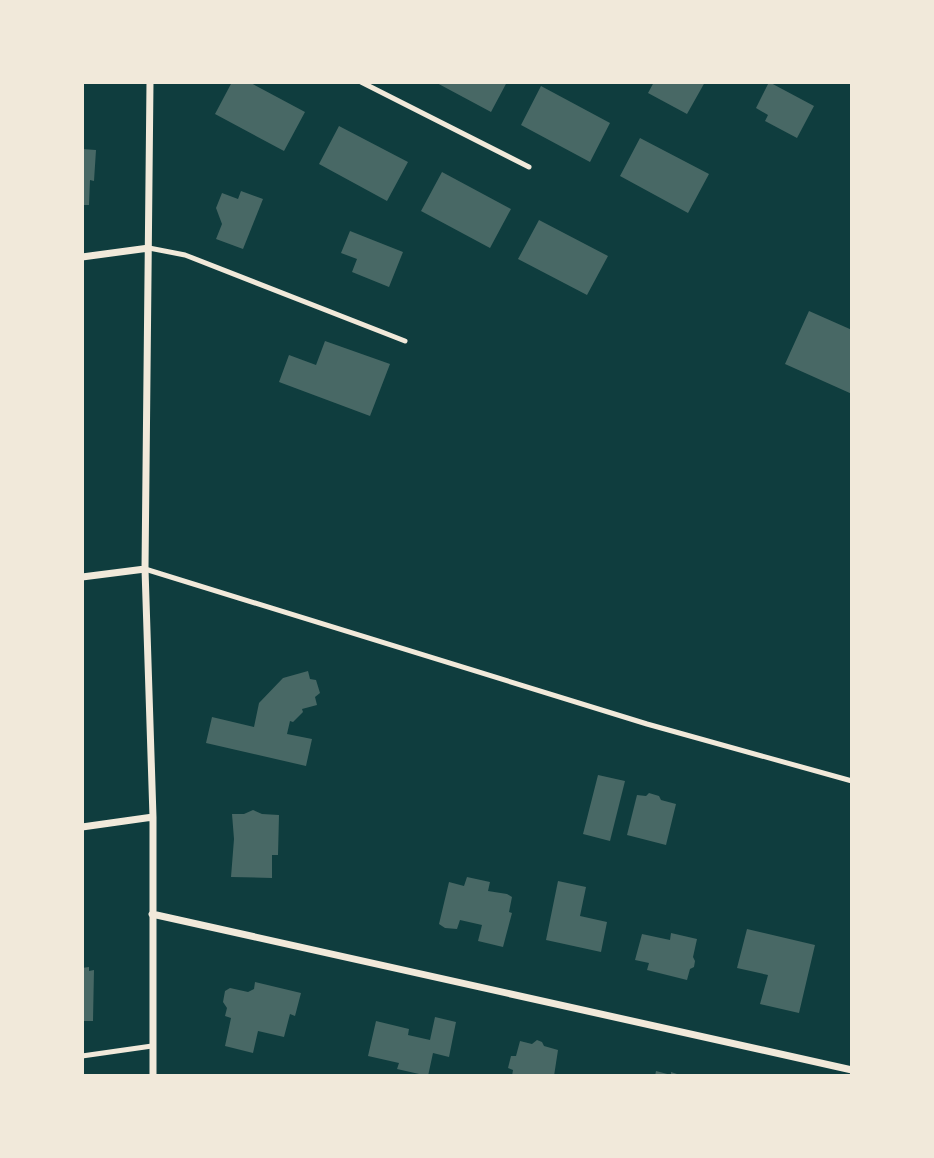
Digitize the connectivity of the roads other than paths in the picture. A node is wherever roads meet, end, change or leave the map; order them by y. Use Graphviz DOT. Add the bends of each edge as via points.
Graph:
graph roads {
  1 [pos="150,82"];
  2 [pos="361,82"];
  3 [pos="530,167"];
  4 [pos="149,248"];
  5 [pos="82,257"];
  6 [pos="405,341"];
  7 [pos="145,569"];
  8 [pos="82,577"];
  9 [pos="852,781"];
  10 [pos="153,817"];
  11 [pos="82,827"];
  12 [pos="152,914"];
  13 [pos="152,1046"];
  14 [pos="82,1056"];
  15 [pos="852,1070"];
  16 [pos="153,1076"];
  1 -- 4 [label="street"];
  2 -- 3 [label="lane"];
  4 -- 5 [label="street"];
  4 -- 6 [label="lane" via="185,255"];
  4 -- 7 [label="street"];
  7 -- 8 [label="street"];
  7 -- 9 [label="lane" via="647,724"];
  7 -- 10 [label="street"];
  10 -- 11 [label="street"];
  10 -- 12 [label="street"];
  12 -- 13 [label="street"];
  12 -- 15 [label="street"];
  13 -- 14 [label="lane"];
  13 -- 16 [label="street"];
}
